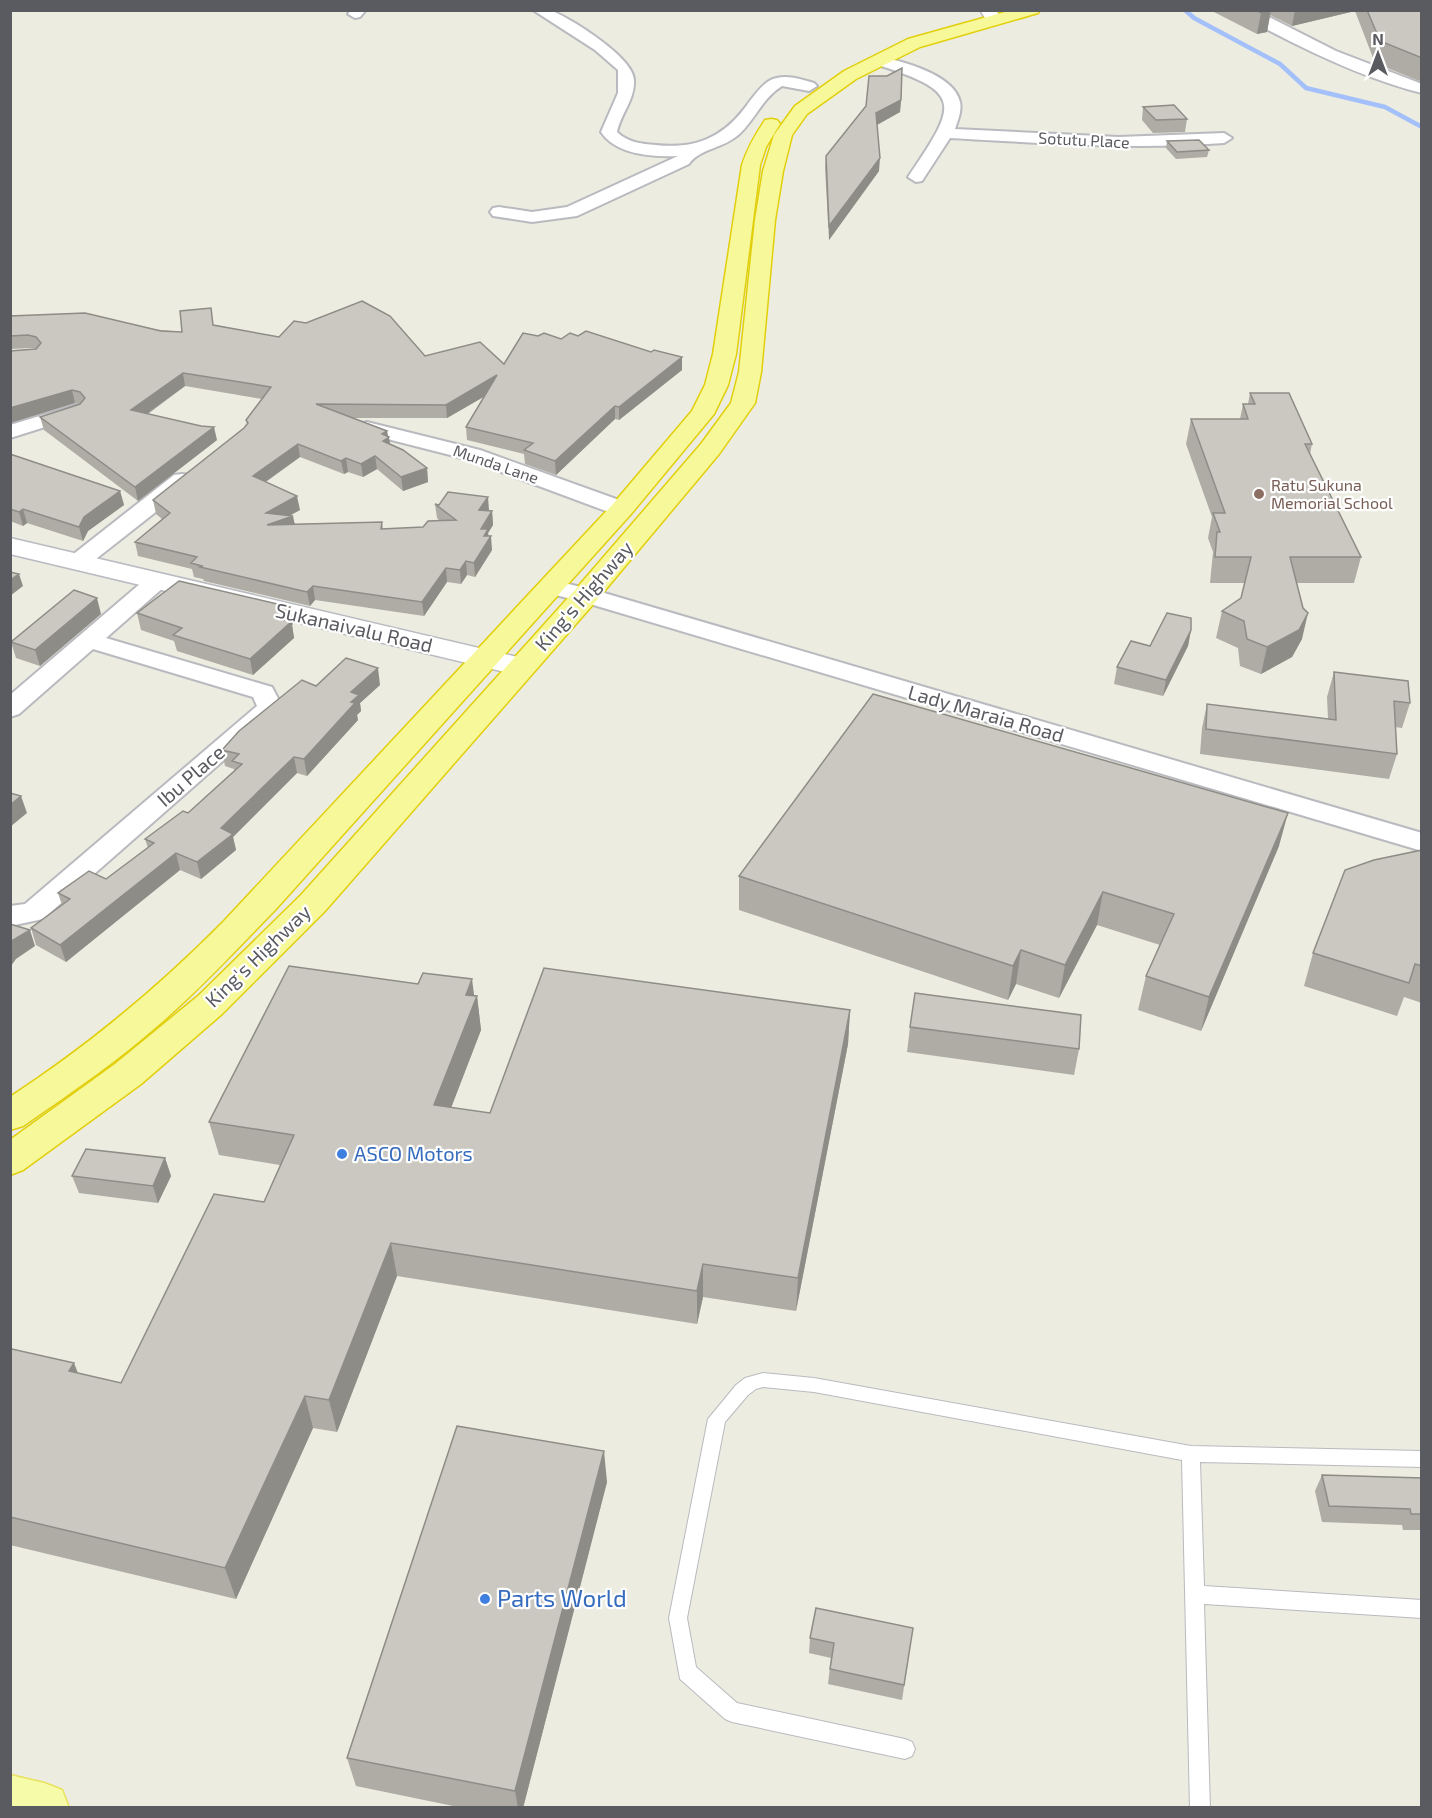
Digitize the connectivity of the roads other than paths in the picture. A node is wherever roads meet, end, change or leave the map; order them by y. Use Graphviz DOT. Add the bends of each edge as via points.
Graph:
graph roads {
  1 [pos="540,10"];
  2 [pos="1032,10"];
  3 [pos="1244,10"];
  4 [pos="990,13"];
  5 [pos="877,60"];
  6 [pos="809,86"];
  7 [pos="1422,89"];
  8 [pos="944,133"];
  9 [pos="1224,138"];
  10 [pos="690,150"];
  11 [pos="916,177"];
  12 [pos="499,212"];
  13 [pos="76,411"];
  14 [pos="367,428"];
  15 [pos="10,432"];
  16 [pos="201,465"];
  17 [pos="622,509"];
  18 [pos="10,546"];
  19 [pos="79,561"];
  20 [pos="156,582"];
  21 [pos="550,587"];
  22 [pos="586,595"];
  23 [pos="89,640"];
  24 [pos="486,658"];
  25 [pos="522,667"];
  26 [pos="10,709"];
  27 [pos="1422,842"];
  28 [pos="10,916"];
  29 [pos="10,1116"];
  30 [pos="10,1160"];
  31 [pos="1191,1454"];
  32 [pos="1422,1459"];
  33 [pos="1195,1594"];
  34 [pos="1422,1609"];
  35 [pos="905,1749"];
  36 [pos="10,1800"];
  37 [pos="44,1808"];
  38 [pos="1200,1808"];
  1 -- 10 [label="street" via="624,68 626,96 615,111 610,126 612,137 641,148"];
  2 -- 4 [label="highway, King's Highway"];
  3 -- 7 [label="street" via="1311,45"];
  4 -- 5 [label="highway, King's Highway"];
  4 -- 6 [label="highway, King's Highway" via="900,38 855,56"];
  5 -- 8 [label="street" via="915,72 940,84 950,94 954,109"];
  5 -- 22 [label="highway, King's Highway" via="841,80 801,110 786,129 777,153 765,220 750,372 743,403 711,449"];
  6 -- 10 [label="street" via="788,82 773,85 724,141"];
  6 -- 17 [label="highway, King's Highway" via="765,130 751,165 727,342 713,397"];
  8 -- 9 [label="street, Sotutu Place" via="1138,143"];
  8 -- 11 [label="street"];
  10 -- 12 [label="street" via="683,161 580,210 542,217"];
  13 -- 15 [label="street"];
  14 -- 17 [label="street, Munda Lane" via="473,454"];
  16 -- 19 [label="street"];
  17 -- 21 [label="highway, King's Highway"];
  18 -- 19 [label="main road, Sukanaivalu Road"];
  19 -- 20 [label="main road, Sukanaivalu Road"];
  20 -- 23 [label="street"];
  20 -- 24 [label="main road, Sukanaivalu Road"];
  21 -- 22 [label="street, Lady Maraia Road"];
  21 -- 24 [label="highway, King's Highway"];
  22 -- 25 [label="highway, King's Highway"];
  22 -- 27 [label="street, Lady Maraia Road"];
  23 -- 26 [label="street"];
  23 -- 28 [label="street, Ibu Place" via="263,692 270,708 33,912"];
  24 -- 25 [label="main road, Sukanaivalu Road"];
  24 -- 29 [label="highway, King's Highway" via="208,958 150,1013"];
  25 -- 30 [label="highway, King's Highway" via="313,903 210,1005 128,1074"];
  31 -- 32 [label="lane"];
  31 -- 33 [label="lane"];
  31 -- 35 [label="lane" via="814,1385 763,1380 741,1390 717,1419 680,1606 678,1618 687,1672 732,1712"];
  33 -- 34 [label="lane"];
  33 -- 38 [label="lane"];
  36 -- 37 [label="main road"];
}
